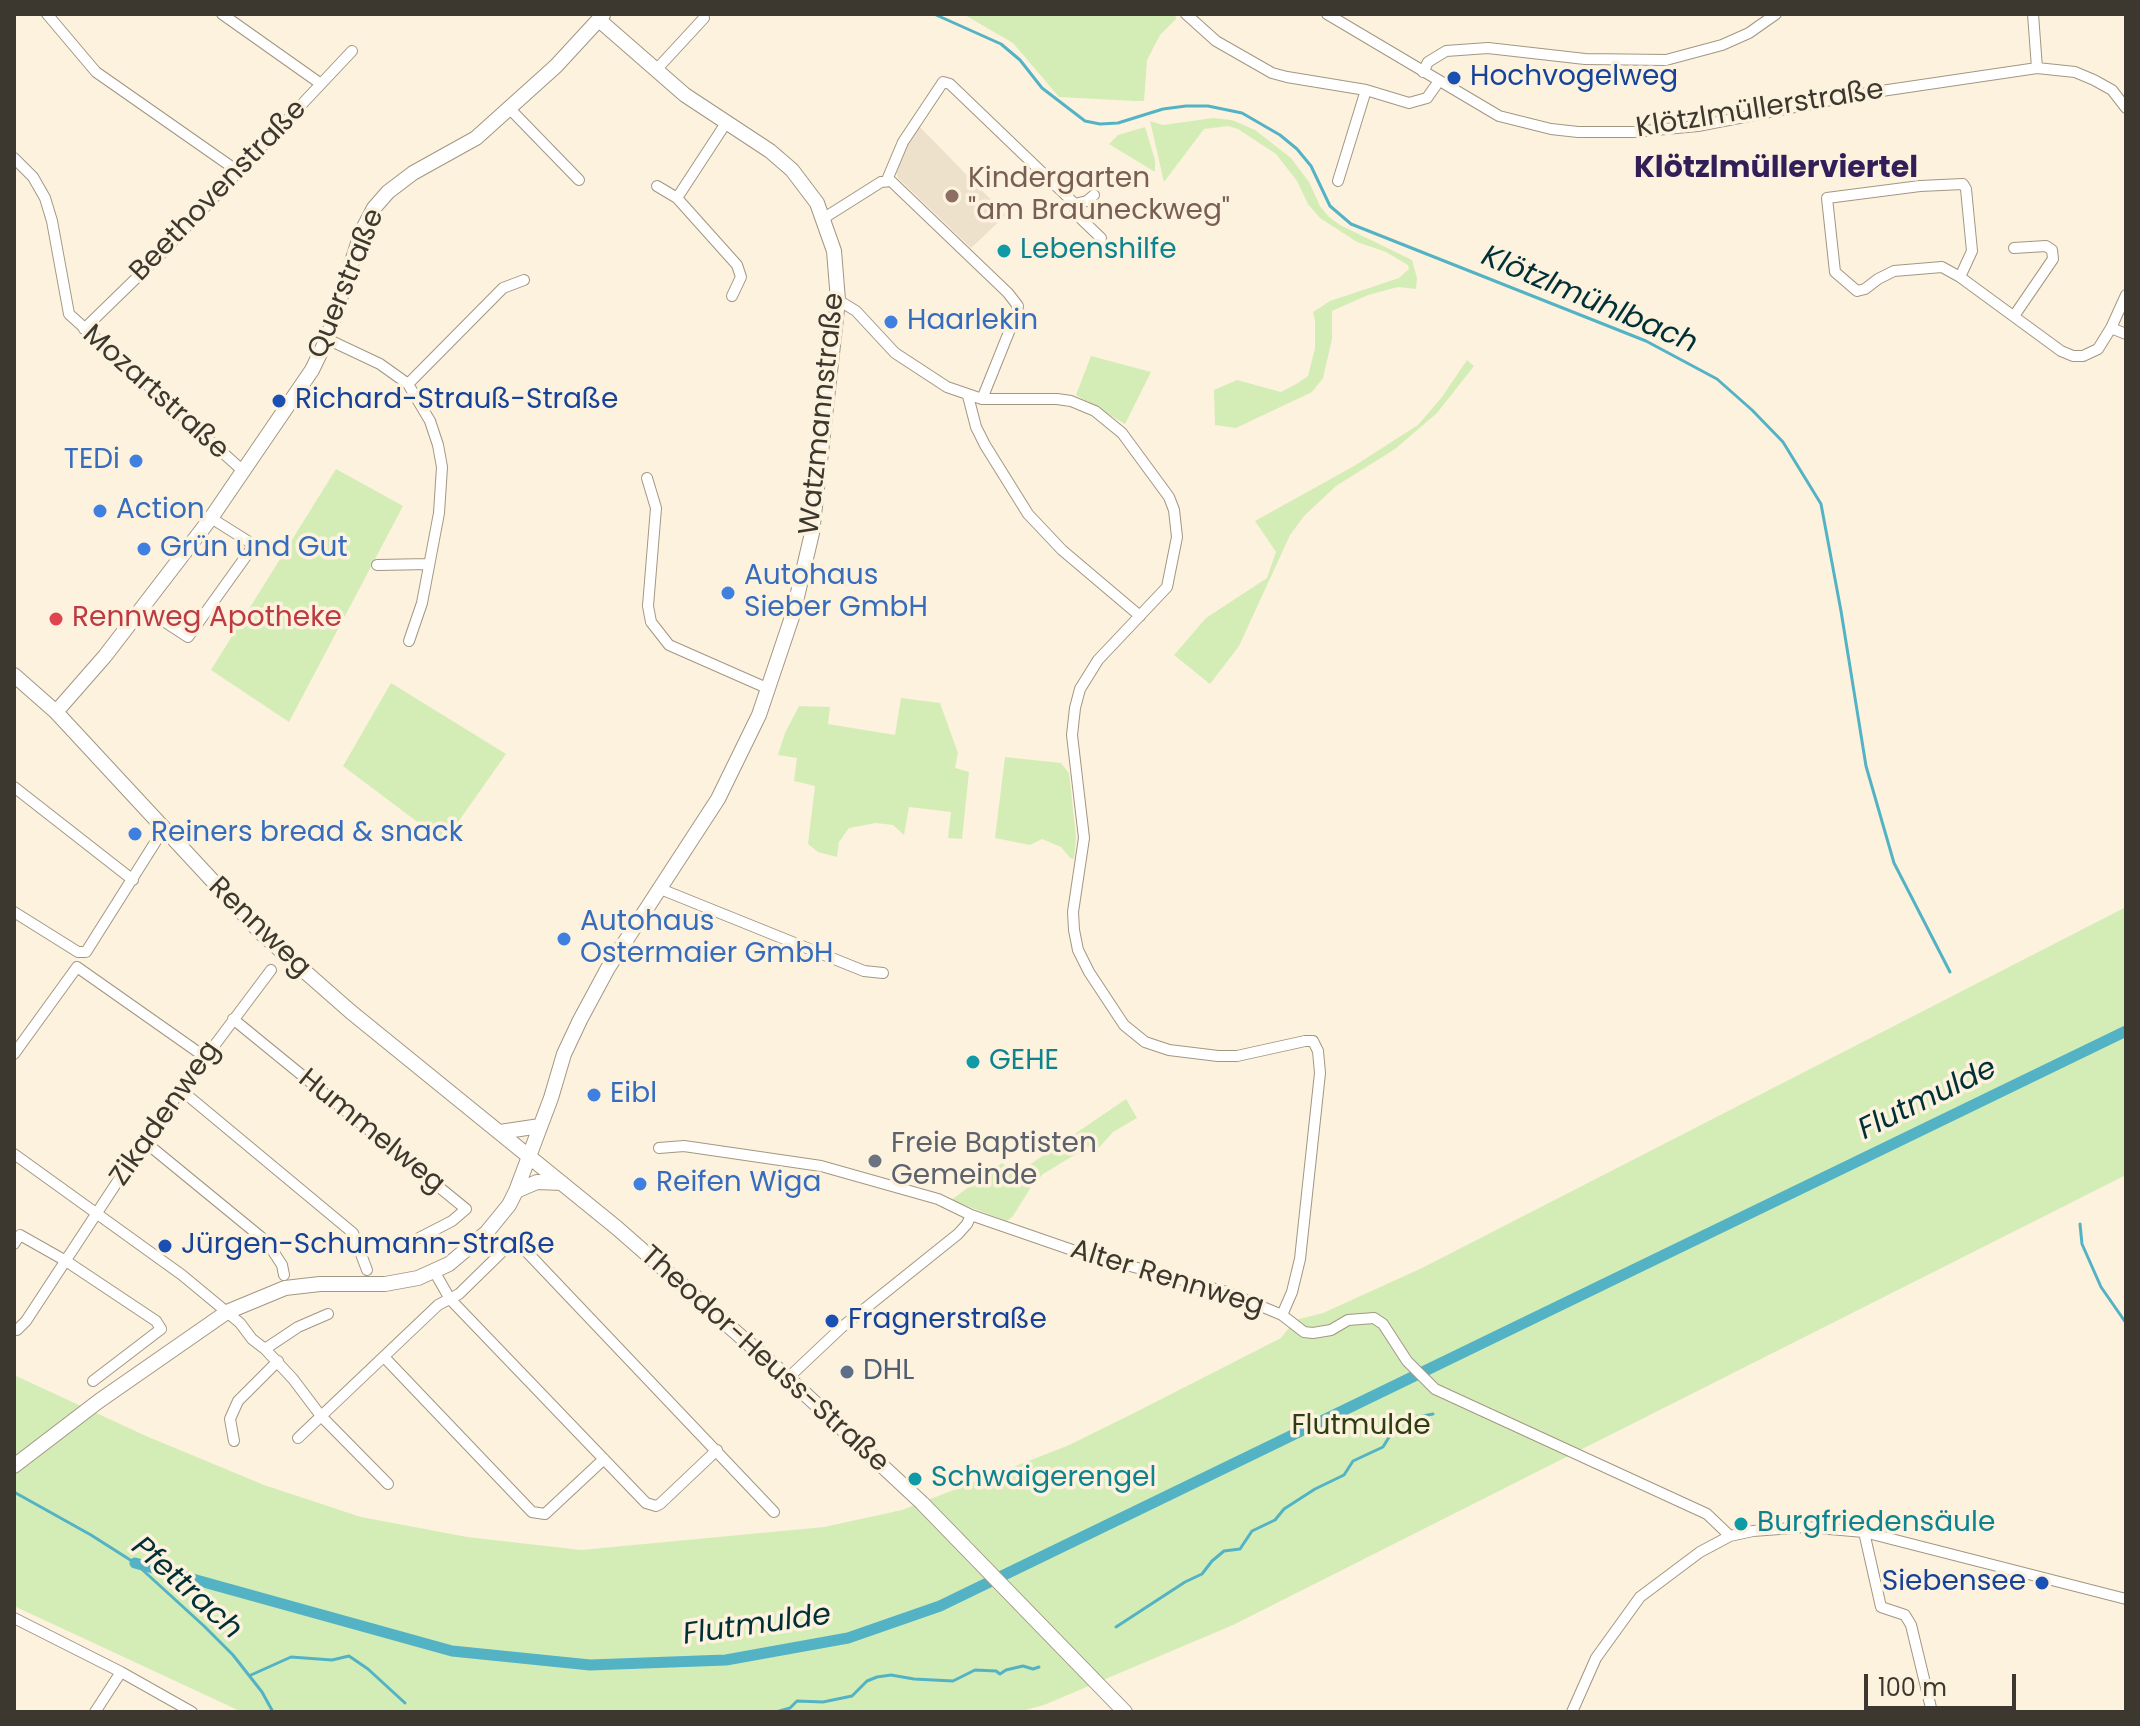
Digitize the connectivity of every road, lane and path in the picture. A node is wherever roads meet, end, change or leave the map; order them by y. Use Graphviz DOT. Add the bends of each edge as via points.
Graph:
graph roads {
  1 [pos="47,14"];
  2 [pos="222,14"];
  3 [pos="1186,14"];
  4 [pos="1327,14"];
  5 [pos="1776,14"];
  6 [pos="2033,14"];
  7 [pos="599,16"];
  8 [pos="704,18"];
  9 [pos="352,51"];
  10 [pos="2037,68"];
  11 [pos="656,70"];
  12 [pos="1423,72"];
  13 [pos="1439,81"];
  14 [pos="321,84"];
  15 [pos="1366,90"];
  16 [pos="509,108"];
  17 [pos="2126,108"];
  18 [pos="726,123"];
  19 [pos="14,158"];
  20 [pos="239,172"];
  21 [pos="579,180"];
  22 [pos="887,180"];
  23 [pos="1338,181"];
  24 [pos="657,186"];
  25 [pos="1094,195"];
  26 [pos="677,198"];
  27 [pos="1075,204"];
  28 [pos="824,218"];
  29 [pos="1101,238"];
  30 [pos="2014,248"];
  31 [pos="1960,277"];
  32 [pos="524,280"];
  33 [pos="2126,295"];
  34 [pos="732,296"];
  35 [pos="838,300"];
  36 [pos="2014,316"];
  37 [pos="2111,328"];
  38 [pos="84,329"];
  39 [pos="2126,334"];
  40 [pos="327,339"];
  41 [pos="408,384"];
  42 [pos="968,396"];
  43 [pos="982,399"];
  44 [pos="242,470"];
  45 [pos="647,478"];
  46 [pos="211,518"];
  47 [pos="429,564"];
  48 [pos="377,565"];
  49 [pos="142,607"];
  50 [pos="1140,616"];
  51 [pos="409,641"];
  52 [pos="14,675"];
  53 [pos="769,689"];
  54 [pos="56,712"];
  55 [pos="14,787"];
  56 [pos="163,830"];
  57 [pos="133,880"];
  58 [pos="658,888"];
  59 [pos="14,912"];
  60 [pos="271,970"];
  61 [pos="883,973"];
  62 [pos="233,1019"];
  63 [pos="14,1054"];
  64 [pos="205,1057"];
  65 [pos="181,1090"];
  66 [pos="540,1126"];
  67 [pos="500,1132"];
  68 [pos="145,1142"];
  69 [pos="659,1148"];
  70 [pos="528,1155"];
  71 [pos="16,1160"];
  72 [pos="562,1183"];
  73 [pos="516,1191"];
  74 [pos="97,1215"];
  75 [pos="971,1215"];
  76 [pos="419,1238"];
  77 [pos="14,1244"];
  78 [pos="66,1261"];
  79 [pos="367,1270"];
  80 [pos="434,1271"];
  81 [pos="284,1275"];
  82 [pos="450,1299"];
  83 [pos="227,1312"];
  84 [pos="328,1314"];
  85 [pos="1282,1315"];
  86 [pos="17,1330"];
  87 [pos="265,1349"];
  88 [pos="384,1357"];
  89 [pos="278,1361"];
  90 [pos="788,1378"];
  91 [pos="93,1381"];
  92 [pos="321,1416"];
  93 [pos="298,1438"];
  94 [pos="234,1441"];
  95 [pos="717,1450"];
  96 [pos="604,1459"];
  97 [pos="14,1466"];
  98 [pos="388,1484"];
  99 [pos="774,1512"];
  100 [pos="1864,1532"];
  101 [pos="1730,1536"];
  102 [pos="2126,1599"];
  103 [pos="15,1620"];
  104 [pos="121,1672"];
  105 [pos="95,1712"];
  106 [pos="192,1712"];
  107 [pos="1125,1712"];
  108 [pos="1572,1712"];
  109 [pos="1932,1712"];
  1 -- 20 [label="street" via="96,72"];
  2 -- 14 [label="street"];
  3 -- 15 [label="street" via="1216,41 1272,73"];
  4 -- 12 [label="street, Klötzlmüllerstraße"];
  5 -- 12 [label="street" via="1722,45 1666,60 1585,59 1488,48 1446,51"];
  6 -- 10 [label="street"];
  7 -- 11 [label="main road, Watzmannstraße"];
  7 -- 16 [label="main road, Querstraße" via="556,66"];
  8 -- 11 [label="street"];
  9 -- 14 [label="street, Beethovenstraße"];
  10 -- 13 [label="street, Klötzlmüllerstraße" via="1861,94 1698,126 1607,133 1551,129 1499,116"];
  10 -- 17 [label="street, Klötzlmüllerstraße" via="2094,80 2112,90"];
  11 -- 18 [label="main road, Watzmannstraße"];
  12 -- 13 [label="street, Klötzlmüllerstraße"];
  13 -- 15 [label="street" via="1433,92 1409,103"];
  14 -- 20 [label="street, Beethovenstraße"];
  15 -- 23 [label="street"];
  16 -- 21 [label="street"];
  16 -- 40 [label="main road, Querstraße" via="476,138 413,173 374,208"];
  18 -- 26 [label="street"];
  18 -- 28 [label="main road, Watzmannstraße" via="792,170"];
  19 -- 38 [label="street, Mozartstraße" via="45,198 69,314"];
  20 -- 38 [label="street, Beethovenstraße"];
  22 -- 27 [label="street" via="903,142 943,82"];
  22 -- 28 [label="street"];
  22 -- 43 [label="street" via="1018,306"];
  24 -- 26 [label="street"];
  25 -- 27 [label="street"];
  26 -- 34 [label="street" via="737,265 741,277"];
  27 -- 29 [label="street" via="1076,214"];
  28 -- 35 [label="main road, Watzmannstraße" via="834,251"];
  30 -- 36 [label="street" via="2046,246 2053,259"];
  31 -- 31 [label="street" via="1942,267 1894,271 1865,289 1850,287 1835,272 1827,198 1963,184 1972,251"];
  31 -- 36 [label="street"];
  32 -- 41 [label="street" via="503,288"];
  33 -- 37 [label="street"];
  35 -- 42 [label="street" via="911,366"];
  35 -- 53 [label="main road, Watzmannstraße" via="812,533"];
  36 -- 37 [label="street" via="2073,356 2098,349"];
  37 -- 39 [label="street"];
  38 -- 44 [label="street, Mozartstraße"];
  40 -- 41 [label="street"];
  40 -- 44 [label="main road, Querstraße" via="300,388"];
  41 -- 47 [label="street" via="430,421 442,467"];
  42 -- 43 [label="street"];
  42 -- 50 [label="street" via="981,436 1028,514"];
  43 -- 50 [label="street" via="1057,399 1084,406 1107,419 1146,464 1169,497 1177,537 1167,587"];
  44 -- 46 [label="main road, Querstraße"];
  45 -- 53 [label="street" via="656,508 651,622 669,645"];
  46 -- 49 [label="main road, Querstraße"];
  46 -- 49 [label="street" via="254,545 188,637"];
  47 -- 48 [label="street"];
  47 -- 51 [label="street"];
  49 -- 54 [label="main road, Querstraße"];
  50 -- 85 [label="street" via="1098,660 1075,708 1072,735 1084,838 1074,930 1082,961 1124,1025 1145,1042 1169,1050 1237,1056 1313,1041 1320,1073 1300,1259"];
  52 -- 54 [label="main road, Rennweg"];
  53 -- 58 [label="main road, Watzmannstraße" via="718,799"];
  54 -- 56 [label="main road, Rennweg"];
  55 -- 57 [label="street"];
  56 -- 57 [label="street"];
  56 -- 67 [label="main road, Rennweg" via="284,955"];
  57 -- 59 [label="street" via="82,954"];
  58 -- 61 [label="street" via="864,971"];
  58 -- 66 [label="main road, Watzmannstraße" via="580,1020"];
  60 -- 62 [label="street, Zikadenweg"];
  62 -- 64 [label="street, Zikadenweg"];
  62 -- 76 [label="street, Hummelweg" via="466,1209"];
  63 -- 64 [label="street" via="77,967"];
  64 -- 65 [label="street, Zikadenweg"];
  65 -- 68 [label="street, Zikadenweg"];
  65 -- 79 [label="street" via="353,1233"];
  66 -- 67 [label="main road"];
  66 -- 70 [label="main road, Watzmannstraße"];
  67 -- 70 [label="main road, Rennweg"];
  68 -- 74 [label="street, Zikadenweg"];
  68 -- 81 [label="street" via="267,1242"];
  69 -- 75 [label="street, Alter Rennweg" via="684,1146 821,1166 938,1199"];
  70 -- 72 [label="main road, Theodor-Heuss-Straße"];
  70 -- 73 [label="main road, Watzmannstraße"];
  71 -- 74 [label="street"];
  72 -- 73 [label="main road" via="541,1181"];
  72 -- 90 [label="main road, Theodor-Heuss-Straße"];
  73 -- 80 [label="main road, Watzmannstraße" via="487,1232"];
  74 -- 78 [label="street, Zikadenweg"];
  74 -- 83 [label="street"];
  75 -- 85 [label="street, Alter Rennweg" via="1078,1252 1227,1292"];
  75 -- 90 [label="street" via="958,1234 842,1327"];
  77 -- 78 [label="street" via="20,1235"];
  78 -- 86 [label="street, Zikadenweg"];
  78 -- 91 [label="street" via="161,1329"];
  80 -- 82 [label="street"];
  80 -- 83 [label="main road, Watzmannstraße" via="385,1284 285,1288"];
  82 -- 88 [label="street"];
  82 -- 95 [label="street" via="516,1244"];
  82 -- 96 [label="street"];
  83 -- 87 [label="street"];
  83 -- 97 [label="main road, Watzmannstraße"];
  84 -- 87 [label="street"];
  85 -- 101 [label="street, Alter Rennweg" via="1313,1333 1348,1320 1374,1318 1435,1389 1707,1514"];
  87 -- 89 [label="street"];
  88 -- 92 [label="street"];
  88 -- 96 [label="street" via="532,1512 545,1514"];
  89 -- 92 [label="street"];
  89 -- 94 [label="street" via="238,1401 230,1419"];
  90 -- 107 [label="main road, Theodor-Heuss-Straße" via="922,1503"];
  92 -- 93 [label="street"];
  92 -- 98 [label="street"];
  95 -- 96 [label="street" via="656,1506 646,1503"];
  95 -- 99 [label="street"];
  100 -- 101 [label="street" via="1806,1527"];
  100 -- 102 [label="street"];
  100 -- 109 [label="street" via="1881,1607 1905,1615 1911,1625"];
  101 -- 108 [label="street" via="1640,1597 1596,1658"];
  103 -- 104 [label="street"];
  104 -- 105 [label="street"];
  104 -- 106 [label="street"];
}
